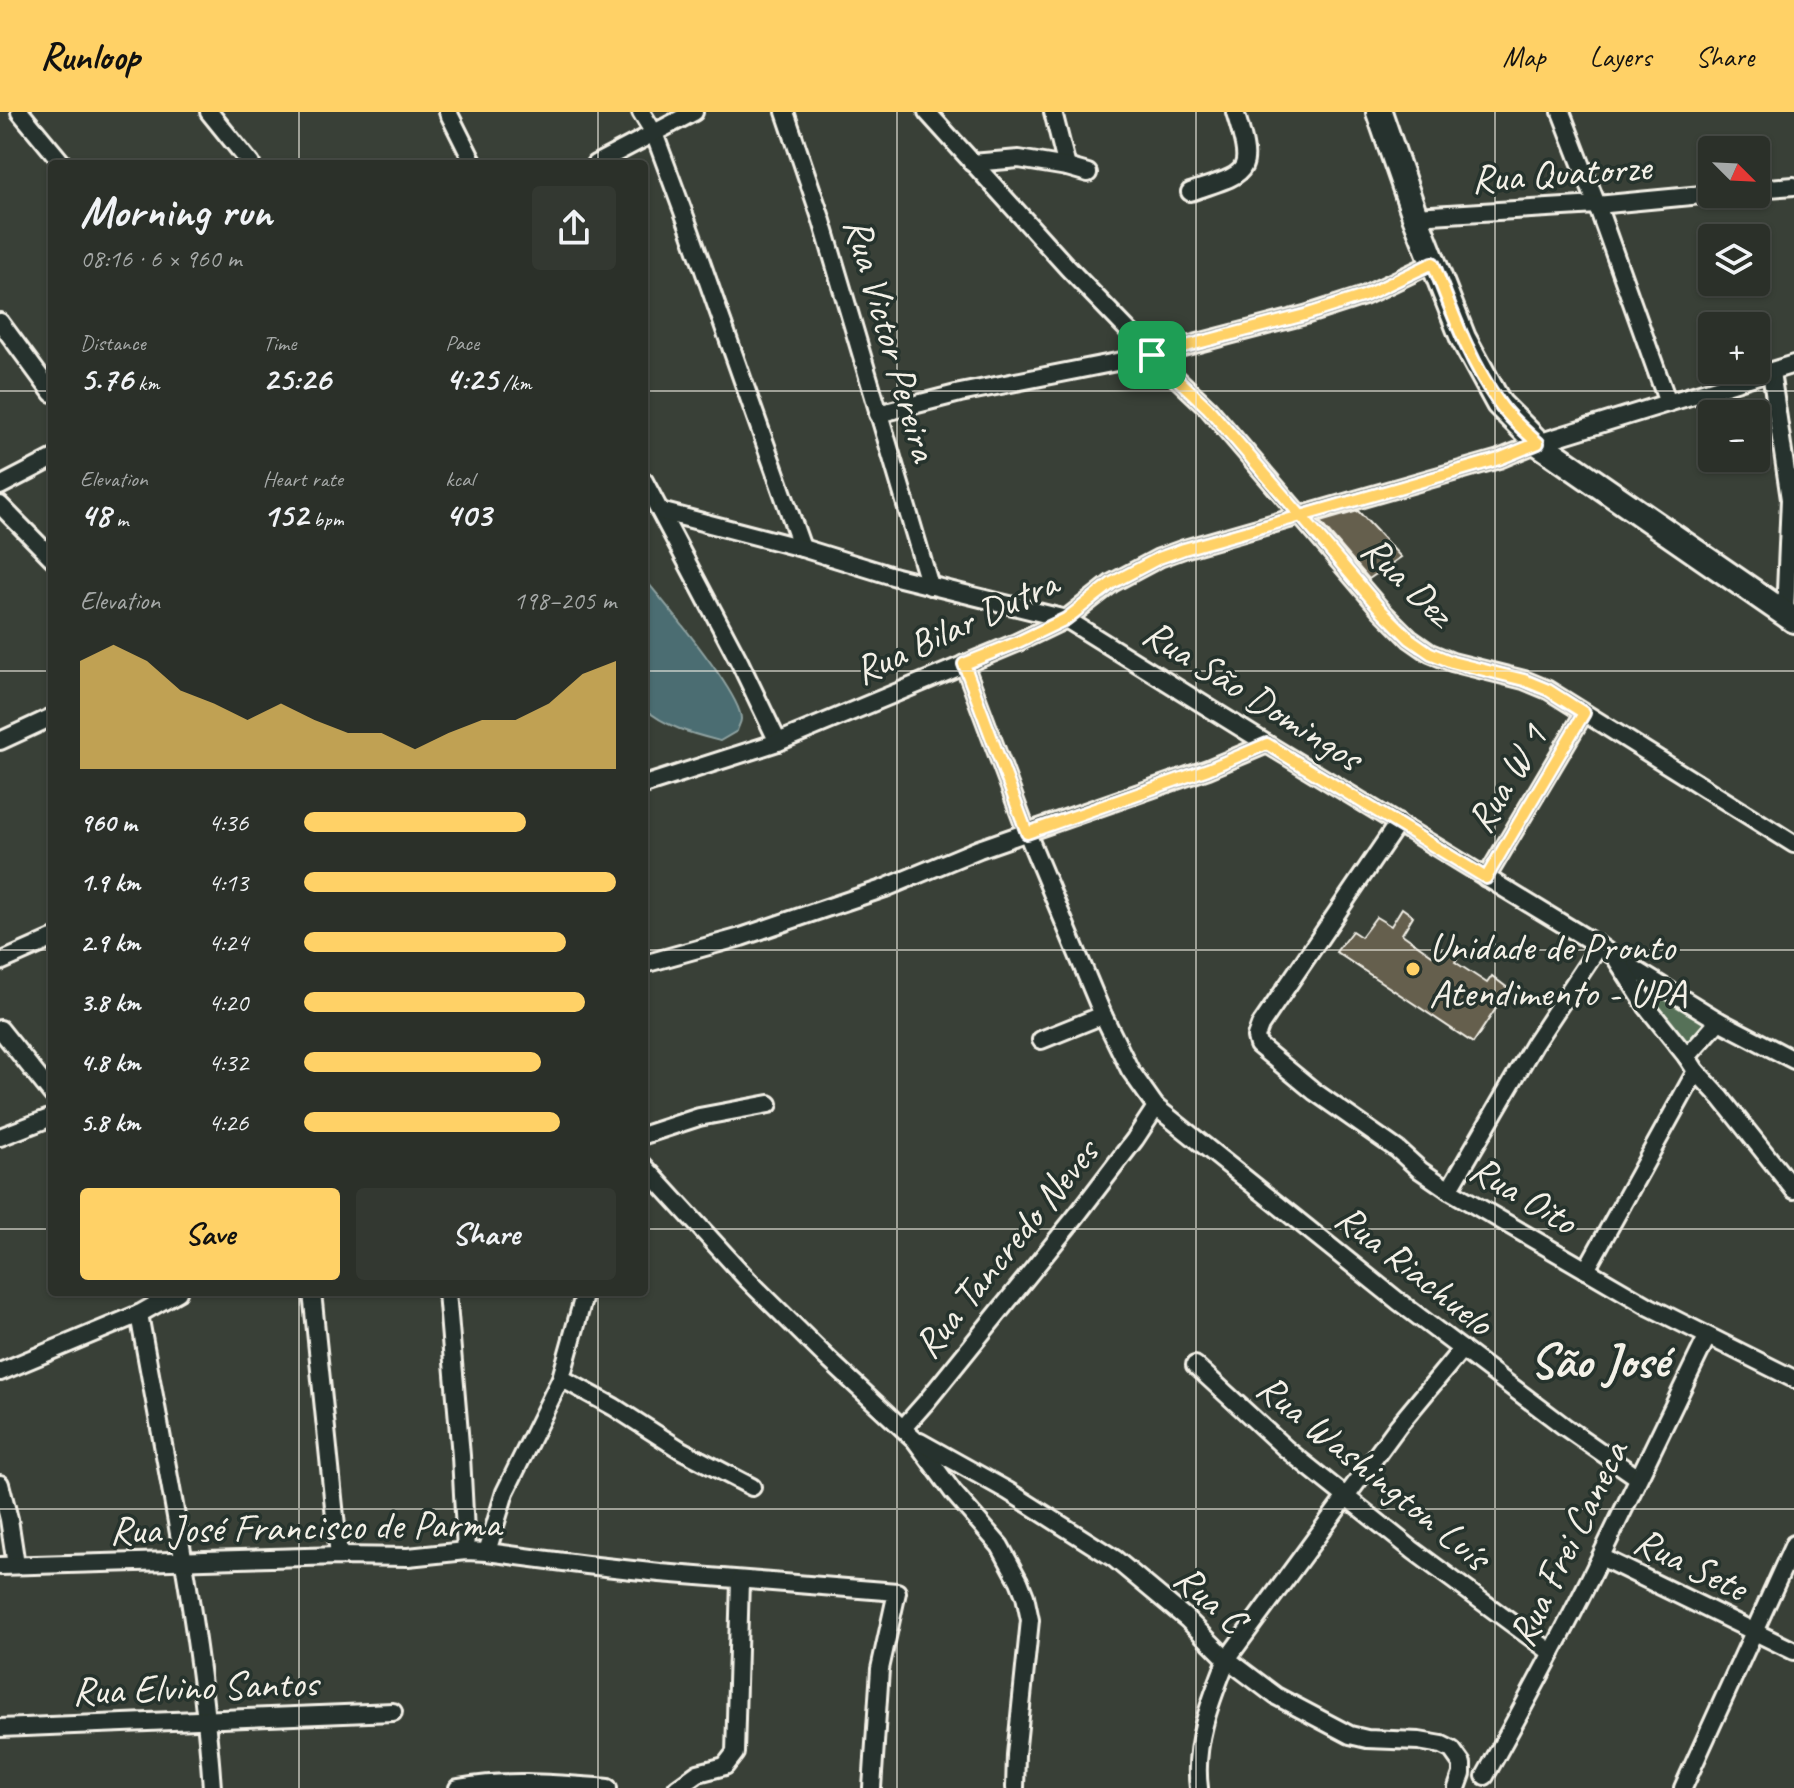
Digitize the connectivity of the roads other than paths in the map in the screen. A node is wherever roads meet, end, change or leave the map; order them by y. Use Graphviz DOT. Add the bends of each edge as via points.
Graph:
graph roads {
  1 [pos="20,112"];
  2 [pos="209,112"];
  3 [pos="448,112"];
  4 [pos="641,112"];
  5 [pos="694,112"];
  6 [pos="785,112"];
  7 [pos="927,112"];
  8 [pos="1053,112"];
  9 [pos="1235,112"];
  10 [pos="1379,112"];
  11 [pos="1561,112"];
  12 [pos="654,133"];
  13 [pos="60,160"];
  14 [pos="248,160"];
  15 [pos="472,160"];
  16 [pos="603,160"];
  17 [pos="972,163"];
  18 [pos="1067,167"];
  19 [pos="1088,173"];
  20 [pos="1794,186"];
  21 [pos="1770,188"];
  22 [pos="1190,192"];
  23 [pos="1698,195"];
  24 [pos="1597,205"];
  25 [pos="1415,216"];
  26 [pos="1433,263"];
  27 [pos="0,322"];
  28 [pos="1152,355"];
  29 [pos="1794,364"];
  30 [pos="1771,372"];
  31 [pos="48,388"];
  32 [pos="1668,403"];
  33 [pos="878,414"];
  34 [pos="1538,443"];
  35 [pos="48,461"];
  36 [pos="0,486"];
  37 [pos="648,488"];
  38 [pos="1792,499"];
  39 [pos="0,505"];
  40 [pos="660,511"];
  41 [pos="1301,516"];
  42 [pos="802,548"];
  43 [pos="48,554"];
  44 [pos="930,586"];
  45 [pos="1790,617"];
  46 [pos="1066,619"];
  47 [pos="964,664"];
  48 [pos="1584,713"];
  49 [pos="48,719"];
  50 [pos="0,741"];
  51 [pos="778,742"];
  52 [pos="1267,744"];
  53 [pos="648,784"];
  54 [pos="1398,823"];
  55 [pos="1027,833"];
  56 [pos="1794,844"];
  57 [pos="1486,878"];
  58 [pos="48,941"];
  59 [pos="1599,946"];
  60 [pos="1615,957"];
  61 [pos="0,962"];
  62 [pos="648,963"];
  63 [pos="1103,1015"];
  64 [pos="1719,1021"];
  65 [pos="0,1029"];
  66 [pos="1041,1040"];
  67 [pos="1794,1060"];
  68 [pos="1691,1064"];
  69 [pos="48,1089"];
  70 [pos="769,1104"];
  71 [pos="1156,1107"];
  72 [pos="48,1119"];
  73 [pos="648,1134"];
  74 [pos="0,1137"];
  75 [pos="648,1170"];
  76 [pos="1449,1190"];
  77 [pos="1794,1190"];
  78 [pos="1586,1270"];
  79 [pos="171,1296"];
  80 [pos="312,1296"];
  81 [pos="447,1296"];
  82 [pos="584,1296"];
  83 [pos="139,1314"];
  84 [pos="1707,1337"];
  85 [pos="1462,1349"];
  86 [pos="1195,1365"];
  87 [pos="0,1372"];
  88 [pos="561,1378"];
  89 [pos="1794,1379"];
  90 [pos="909,1434"];
  91 [pos="1637,1477"];
  92 [pos="0,1484"];
  93 [pos="752,1487"];
  94 [pos="1346,1497"];
  95 [pos="1794,1544"];
  96 [pos="466,1551"];
  97 [pos="487,1552"];
  98 [pos="339,1556"];
  99 [pos="1601,1557"];
  100 [pos="183,1560"];
  101 [pos="8,1566"];
  102 [pos="740,1580"];
  103 [pos="1754,1631"];
  104 [pos="1794,1651"];
  105 [pos="1552,1653"];
  106 [pos="1227,1659"];
  107 [pos="393,1712"];
  108 [pos="207,1720"];
  109 [pos="0,1728"];
  110 [pos="1485,1776"];
  111 [pos="1460,1781"];
  112 [pos="479,1786"];
  113 [pos="212,1788"];
  114 [pos="458,1788"];
  115 [pos="608,1788"];
  116 [pos="677,1788"];
  117 [pos="872,1788"];
  118 [pos="1015,1788"];
  119 [pos="1199,1788"];
  120 [pos="1683,1788"];
  1 -- 13 [label="street"];
  2 -- 14 [label="street"];
  3 -- 15 [label="street"];
  4 -- 12 [label="street"];
  5 -- 12 [label="street"];
  6 -- 33 [label="street, Rua Victor Pereira"];
  7 -- 17 [label="street, Rua Dez"];
  8 -- 18 [label="street"];
  9 -- 22 [label="street" via="1245,167 1229,179"];
  10 -- 25 [label="street"];
  11 -- 24 [label="street"];
  12 -- 16 [label="street"];
  12 -- 42 [label="street"];
  17 -- 18 [label="street" via="1019,159"];
  17 -- 28 [label="street, Rua Dez"];
  18 -- 19 [label="street"];
  20 -- 21 [label="street"];
  23 -- 24 [label="street, Rua Quatorze"];
  24 -- 25 [label="street, Rua Quatorze"];
  24 -- 32 [label="street"];
  25 -- 26 [label="street"];
  26 -- 28 [label="street" via="1349,301"];
  26 -- 34 [label="street" via="1478,369 1499,404"];
  27 -- 31 [label="street"];
  28 -- 33 [label="street"];
  28 -- 41 [label="street, Rua Dez" via="1208,408"];
  29 -- 30 [label="street, Rua Bilar Dutra"];
  30 -- 32 [label="street, Rua Bilar Dutra"];
  30 -- 38 [label="street"];
  32 -- 34 [label="street, Rua Bilar Dutra"];
  33 -- 44 [label="street, Rua Victor Pereira"];
  34 -- 41 [label="street, Rua Bilar Dutra"];
  34 -- 45 [label="street"];
  35 -- 36 [label="street"];
  37 -- 40 [label="street"];
  38 -- 45 [label="street"];
  39 -- 43 [label="street"];
  40 -- 42 [label="street, Rua São Domingos"];
  40 -- 51 [label="street"];
  41 -- 46 [label="street, Rua Bilar Dutra" via="1159,558 1112,583"];
  41 -- 48 [label="street, Rua Dez" via="1381,610 1430,653 1524,680"];
  42 -- 44 [label="street, Rua São Domingos"];
  44 -- 46 [label="street, Rua São Domingos"];
  46 -- 47 [label="street, Rua Bilar Dutra"];
  46 -- 52 [label="street, Rua São Domingos"];
  47 -- 51 [label="street, Rua Bilar Dutra"];
  47 -- 55 [label="street, Rua Riachuelo"];
  48 -- 56 [label="street, Rua Dez"];
  48 -- 57 [label="street, Rua W 1"];
  49 -- 50 [label="street"];
  51 -- 53 [label="street, Rua Bilar Dutra"];
  52 -- 54 [label="street, Rua São Domingos"];
  52 -- 55 [label="street"];
  54 -- 57 [label="street, Rua São Domingos"];
  54 -- 76 [label="street, Rua Oito" via="1256,1037 1260,1047 1315,1092"];
  55 -- 62 [label="street" via="802,917"];
  55 -- 63 [label="street, Rua Riachuelo"];
  57 -- 59 [label="street, Rua São Domingos"];
  58 -- 61 [label="street"];
  59 -- 60 [label="street, Rua São Domingos"];
  59 -- 76 [label="street" via="1534,1044"];
  60 -- 64 [label="street, Rua São Domingos"];
  60 -- 68 [label="street"];
  63 -- 66 [label="street"];
  63 -- 71 [label="street, Rua Riachuelo" via="1130,1070"];
  64 -- 67 [label="street, Rua São Domingos"];
  64 -- 68 [label="street"];
  65 -- 69 [label="street"];
  68 -- 77 [label="street"];
  68 -- 78 [label="street"];
  70 -- 73 [label="street" via="699,1117"];
  71 -- 85 [label="street, Rua Riachuelo"];
  71 -- 90 [label="street, Rua Tancredo Neves" via="1077,1215 926,1402"];
  72 -- 74 [label="street"];
  75 -- 90 [label="street, Rua C" via="748,1280"];
  76 -- 78 [label="street, Rua Oito"];
  78 -- 84 [label="street, Rua Oito"];
  79 -- 83 [label="street"];
  80 -- 98 [label="street"];
  81 -- 96 [label="street"];
  82 -- 88 [label="street"];
  83 -- 87 [label="street"];
  83 -- 100 [label="street"];
  84 -- 89 [label="street, Rua Oito"];
  84 -- 91 [label="street, Rua Frei Caneca"];
  85 -- 91 [label="street, Rua Riachuelo"];
  85 -- 94 [label="street"];
  86 -- 94 [label="street, Rua Washington Luís"];
  88 -- 93 [label="street"];
  88 -- 97 [label="street" via="505,1492"];
  90 -- 106 [label="street, Rua C" via="1115,1559"];
  90 -- 118 [label="street, Rua C" via="1000,1546 1025,1596 1030,1620"];
  91 -- 99 [label="street, Rua Frei Caneca"];
  92 -- 101 [label="street" via="9,1519"];
  94 -- 105 [label="street, Rua Washington Luís"];
  94 -- 106 [label="street"];
  95 -- 103 [label="street"];
  96 -- 97 [label="street, Rua José Francisco de Parma"];
  96 -- 98 [label="street, Rua José Francisco de Parma"];
  97 -- 102 [label="street, Rua José Francisco de Parma"];
  98 -- 100 [label="street, Rua José Francisco de Parma"];
  99 -- 103 [label="street, Rua Sete"];
  99 -- 105 [label="street, Rua Frei Caneca"];
  100 -- 101 [label="street, Rua José Francisco de Parma"];
  100 -- 108 [label="street"];
  102 -- 116 [label="street" via="735,1753 725,1766 698,1773"];
  102 -- 117 [label="street, Rua José Francisco de Parma" via="897,1592 880,1669"];
  103 -- 104 [label="street, Rua Sete"];
  103 -- 120 [label="street"];
  105 -- 110 [label="street, Rua Frei Caneca"];
  106 -- 111 [label="street, Rua C" via="1276,1696 1350,1735 1419,1741 1452,1750 1460,1759"];
  106 -- 119 [label="street" via="1204,1727"];
  107 -- 108 [label="street, Rua Elvino Santos"];
  108 -- 109 [label="street, Rua Elvino Santos"];
  108 -- 113 [label="street"];
  112 -- 114 [label="street"];
  112 -- 115 [label="street" via="515,1782"];
}
